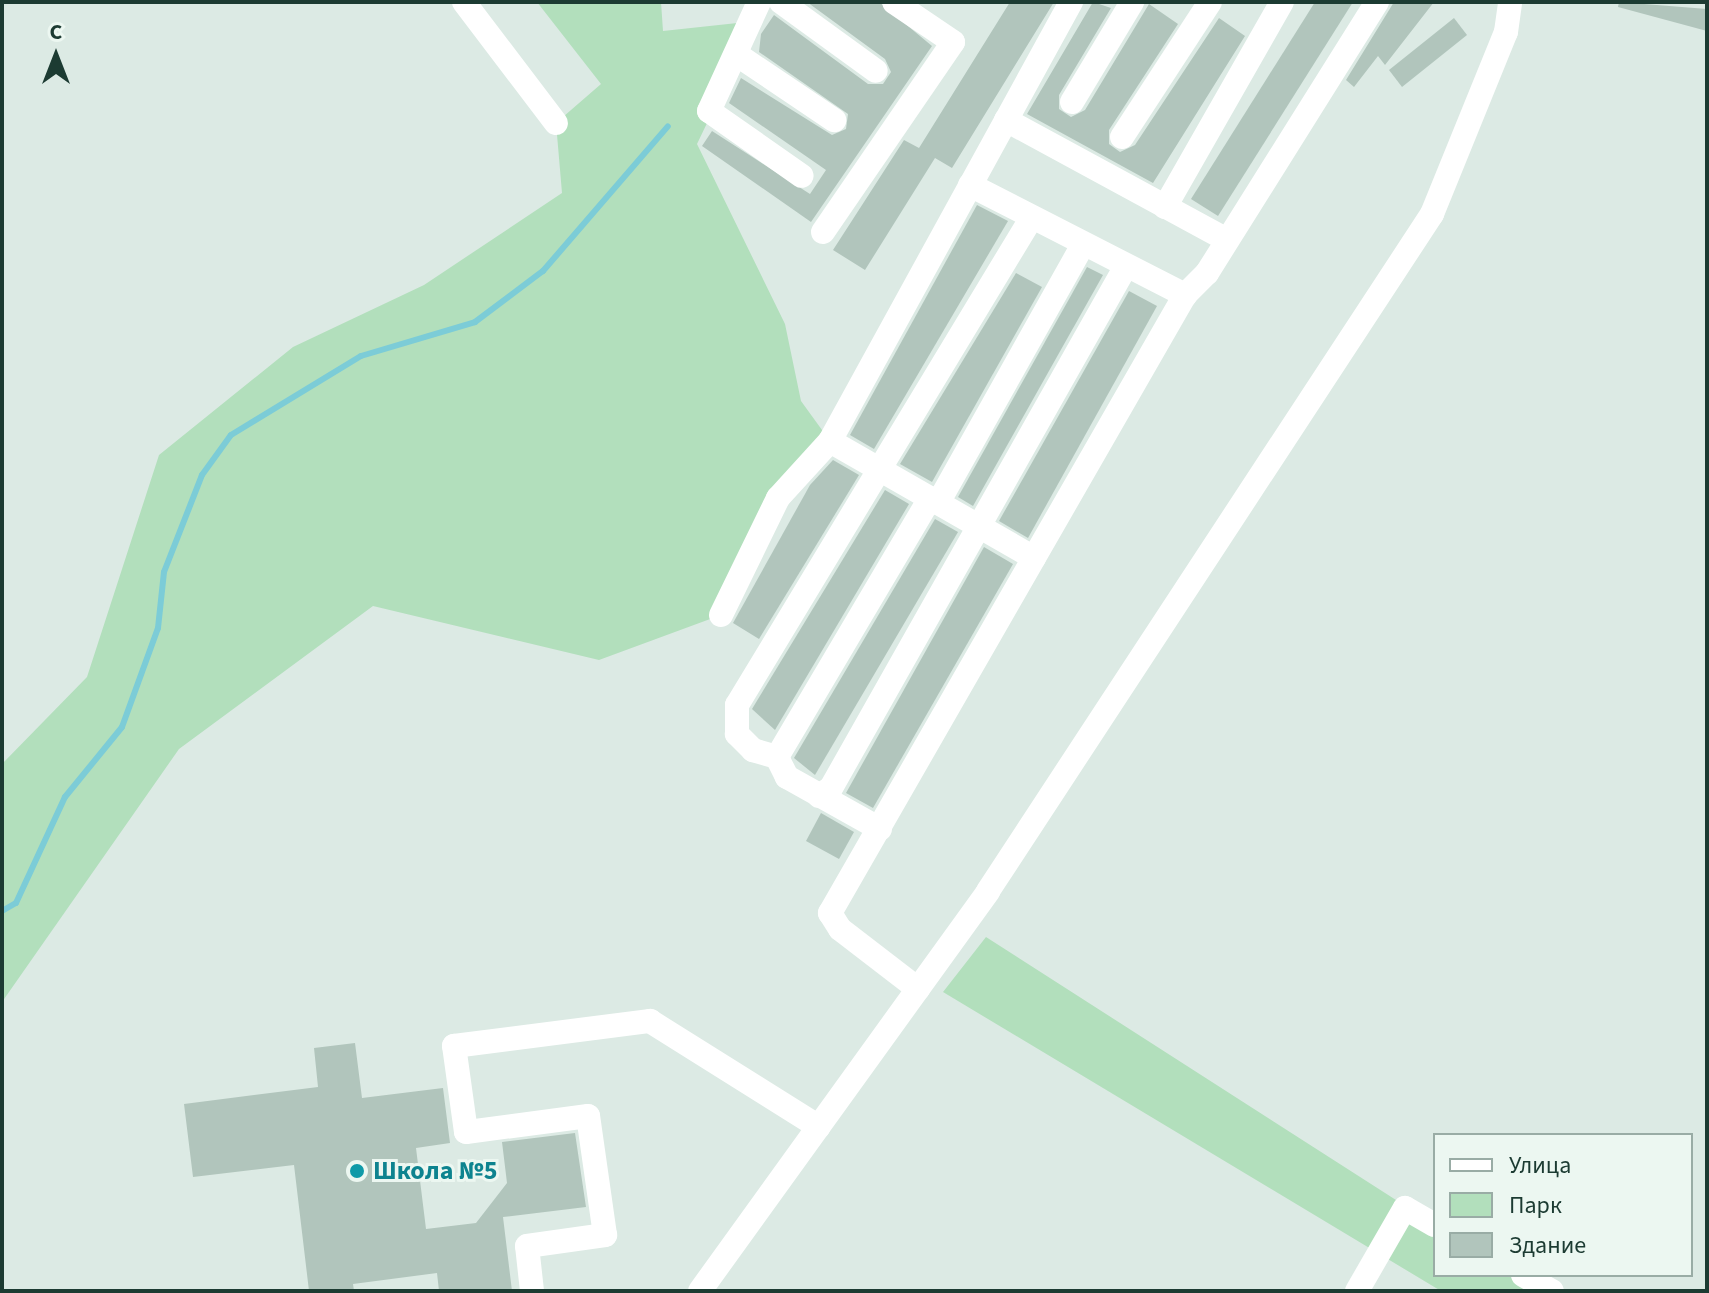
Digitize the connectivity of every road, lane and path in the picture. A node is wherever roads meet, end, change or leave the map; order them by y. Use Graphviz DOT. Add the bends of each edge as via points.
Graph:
graph roads {
  1 [pos="464,2"];
  2 [pos="759,2"];
  3 [pos="781,2"];
  4 [pos="894,2"];
  5 [pos="1071,2"];
  6 [pos="1132,2"];
  7 [pos="1210,2"];
  8 [pos="1282,2"];
  9 [pos="1377,2"];
  10 [pos="1510,2"];
  11 [pos="739,56"];
  12 [pos="876,71"];
  13 [pos="1072,102"];
  14 [pos="834,120"];
  15 [pos="1006,120"];
  16 [pos="556,123"];
  17 [pos="1122,137"];
  18 [pos="802,176"];
  19 [pos="970,185"];
  20 [pos="1165,207"];
  21 [pos="1032,217"];
  22 [pos="823,232"];
  23 [pos="1225,239"];
  24 [pos="1082,246"];
  25 [pos="1126,266"];
  26 [pos="1185,295"];
  27 [pos="830,441"];
  28 [pos="884,467"];
  29 [pos="934,501"];
  30 [pos="980,529"];
  31 [pos="1034,558"];
  32 [pos="721,615"];
  33 [pos="777,757"];
  34 [pos="819,796"];
  35 [pos="880,829"];
  36 [pos="918,989"];
  37 [pos="819,1127"];
  38 [pos="1433,1224"];
  39 [pos="1527,1277"];
  40 [pos="532,1291"];
  41 [pos="700,1291"];
  42 [pos="1357,1291"];
  43 [pos="1552,1291"];
  1 -- 16 [label="street"];
  2 -- 11 [label="street"];
  3 -- 12 [label="street"];
  4 -- 22 [label="street" via="953,42"];
  5 -- 15 [label="street"];
  6 -- 13 [label="street"];
  7 -- 17 [label="street"];
  8 -- 20 [label="street"];
  9 -- 23 [label="street"];
  10 -- 36 [label="street" via="1506,32 1432,214"];
  11 -- 14 [label="street"];
  11 -- 18 [label="street" via="709,111"];
  15 -- 19 [label="street"];
  15 -- 20 [label="street"];
  19 -- 21 [label="street"];
  19 -- 27 [label="street"];
  20 -- 23 [label="street"];
  21 -- 24 [label="street"];
  21 -- 28 [label="street"];
  23 -- 26 [label="street"];
  24 -- 25 [label="street"];
  24 -- 29 [label="street"];
  25 -- 26 [label="street"];
  25 -- 30 [label="street"];
  26 -- 31 [label="street"];
  27 -- 28 [label="street"];
  27 -- 32 [label="street" via="778,498"];
  28 -- 29 [label="street"];
  28 -- 33 [label="street" via="737,705 737,734 753,750"];
  29 -- 30 [label="street"];
  29 -- 33 [label="street"];
  30 -- 31 [label="street"];
  30 -- 34 [label="street" via="831,788"];
  31 -- 35 [label="street"];
  33 -- 34 [label="street" via="787,777"];
  34 -- 35 [label="street"];
  35 -- 36 [label="street" via="830,913 840,929"];
  36 -- 37 [label="street"];
  37 -- 40 [label="street" via="650,1021 454,1046 466,1132 588,1116 605,1235 527,1246"];
  37 -- 41 [label="street"];
  38 -- 42 [label="street" via="1405,1208"];
  39 -- 43 [label="street"];
}
